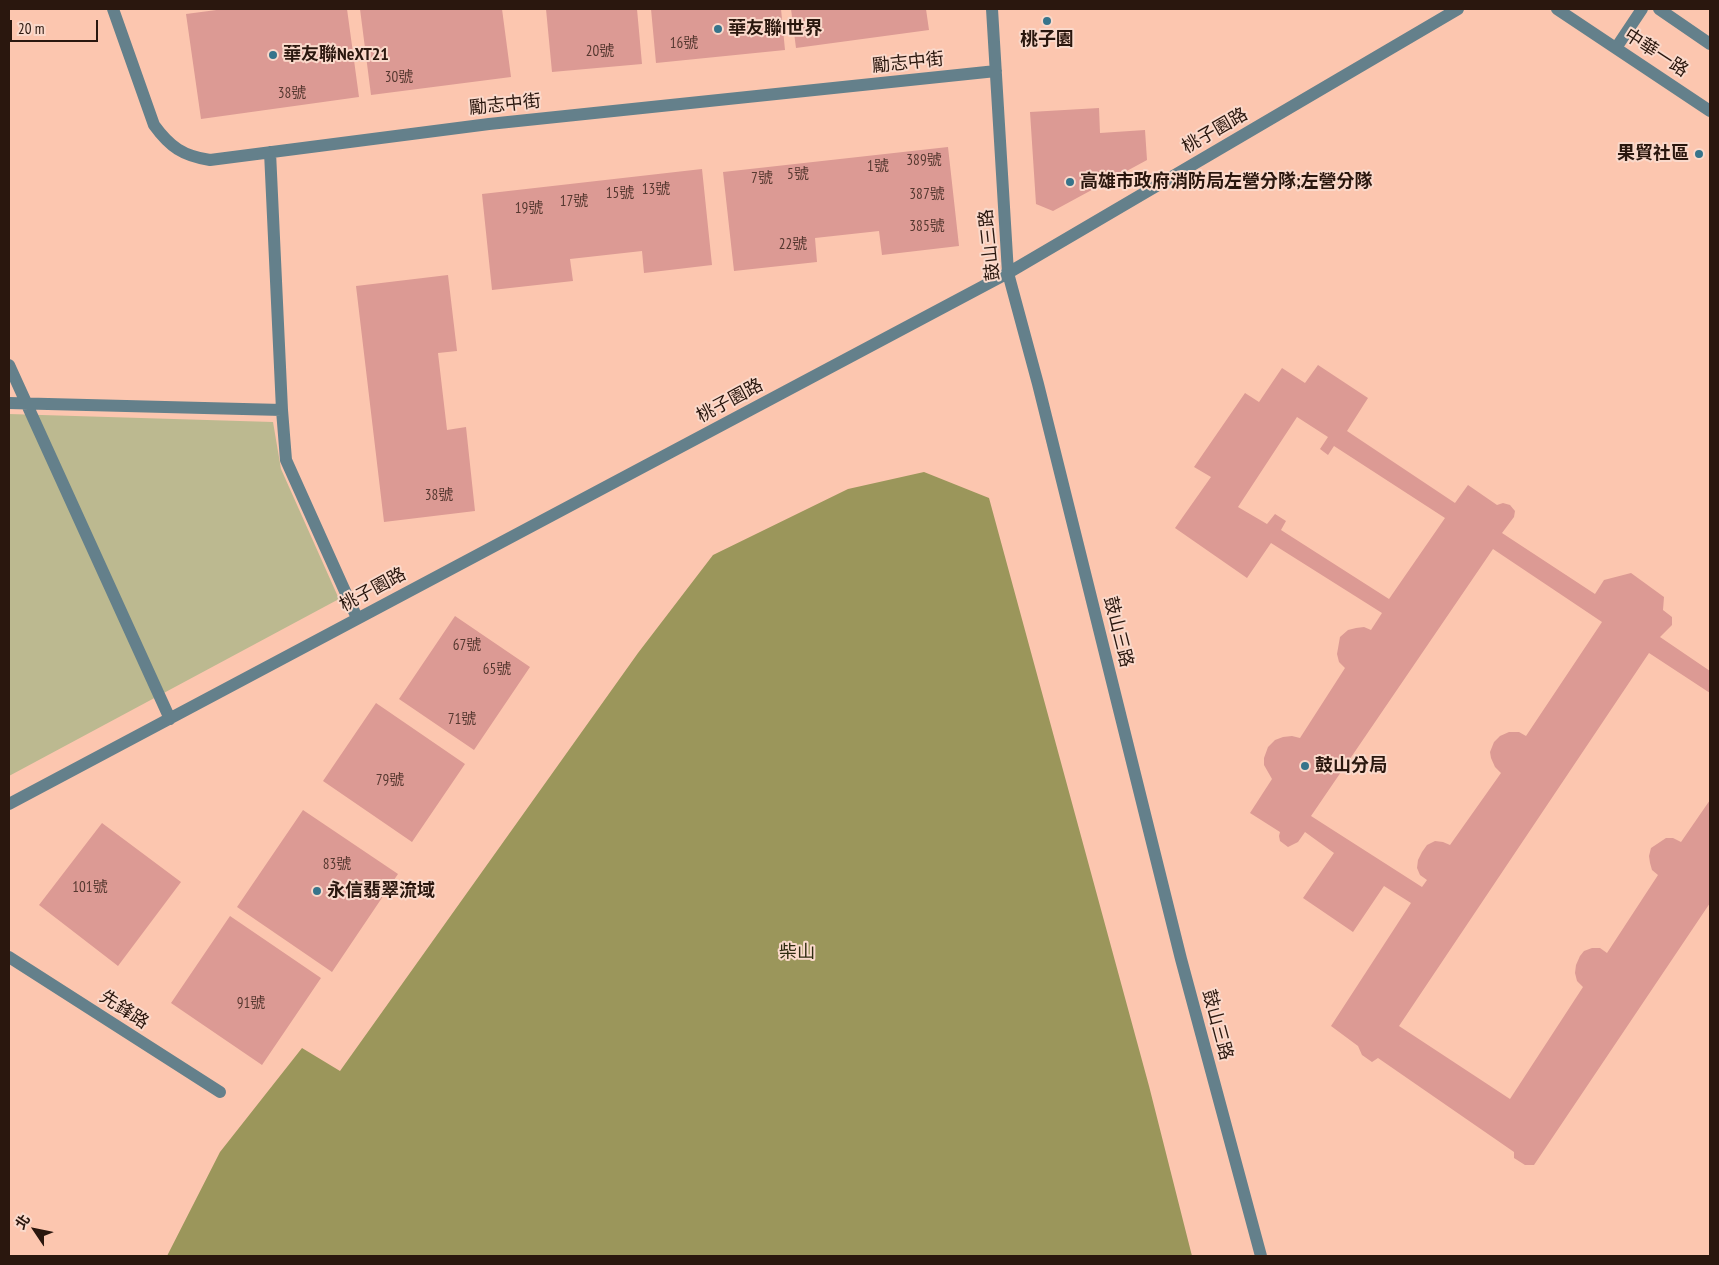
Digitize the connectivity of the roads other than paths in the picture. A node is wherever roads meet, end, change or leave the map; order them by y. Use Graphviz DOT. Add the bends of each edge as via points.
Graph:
graph roads {
  1 [pos="113,9"];
  2 [pos="992,9"];
  3 [pos="1458,9"];
  4 [pos="1642,9"];
  5 [pos="1659,9"];
  6 [pos="1563,10"];
  7 [pos="1710,44"];
  8 [pos="1616,48"];
  9 [pos="996,71"];
  10 [pos="1710,111"];
  11 [pos="270,152"];
  12 [pos="1008,273"];
  13 [pos="9,365"];
  14 [pos="9,404"];
  15 [pos="25,404"];
  16 [pos="282,410"];
  17 [pos="357,618"];
  18 [pos="170,719"];
  19 [pos="9,804"];
  20 [pos="9,957"];
  21 [pos="220,1092"];
  22 [pos="1261,1256"];
  1 -- 11 [label="street, 勵志中街" via="154,125 165,141 194,158 210,160"];
  2 -- 9 [label="street, 鼓山三路"];
  3 -- 12 [label="street, 桃子園路"];
  4 -- 8 [label="street"];
  5 -- 7 [label="street"];
  6 -- 8 [label="street, 中華一路"];
  8 -- 10 [label="street, 中華一路"];
  9 -- 11 [label="street, 勵志中街" via="489,124"];
  9 -- 12 [label="street, 鼓山三路"];
  11 -- 16 [label="street"];
  12 -- 17 [label="street, 桃子園路"];
  12 -- 22 [label="street, 鼓山三路" via="1181,960"];
  13 -- 15 [label="street"];
  14 -- 15 [label="street"];
  15 -- 16 [label="street"];
  15 -- 18 [label="street"];
  16 -- 17 [label="street" via="286,460"];
  17 -- 18 [label="street, 桃子園路"];
  18 -- 19 [label="street, 桃子園路"];
  20 -- 21 [label="street, 先鋒路"];
}
